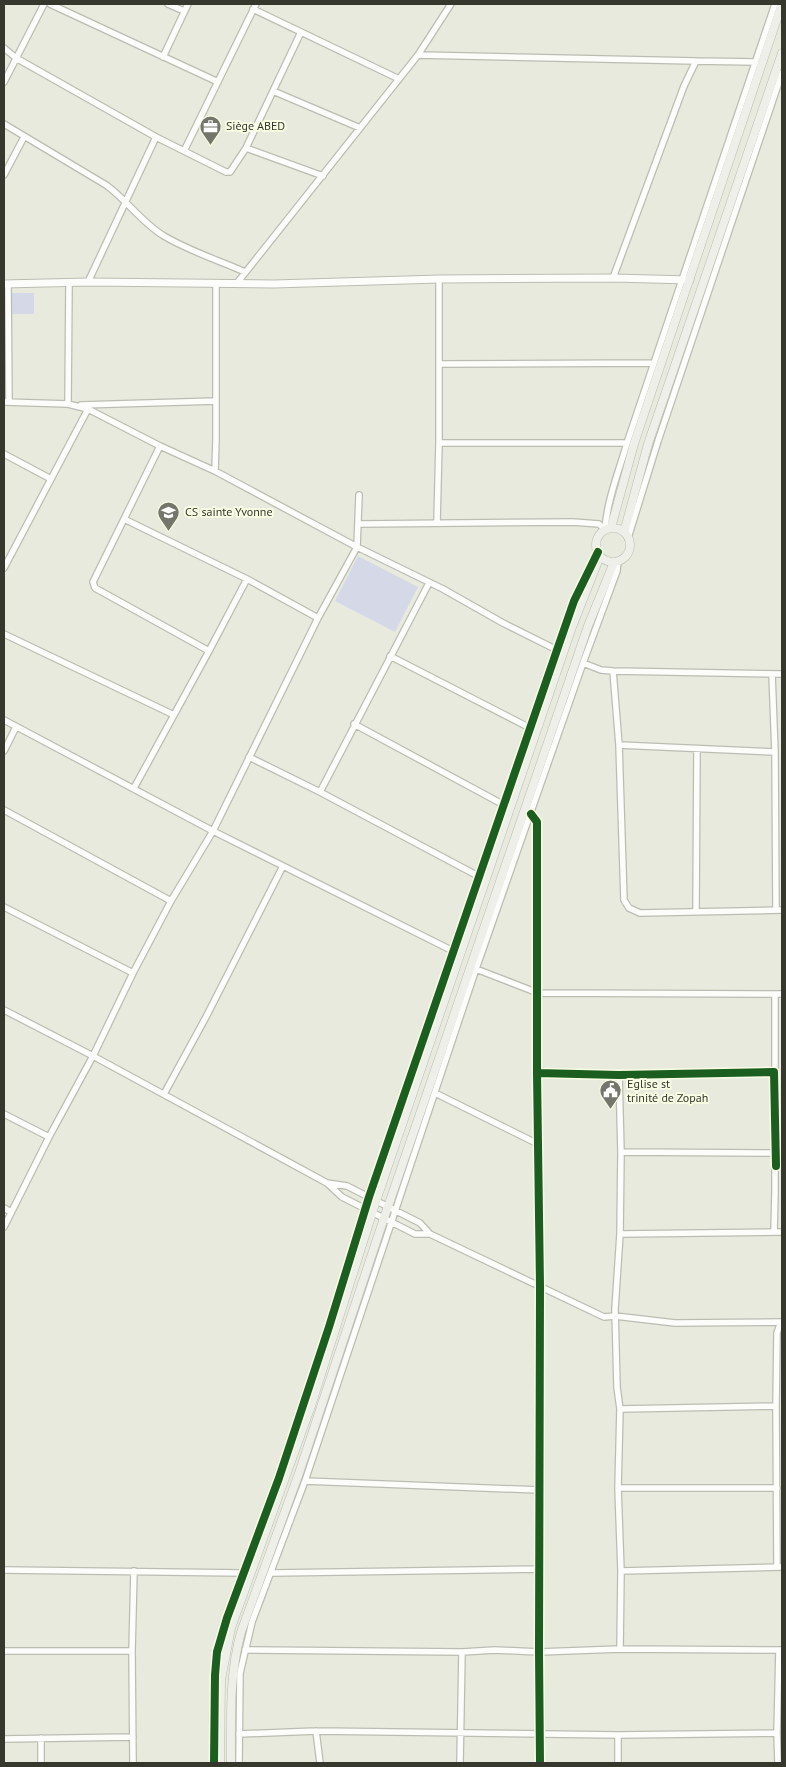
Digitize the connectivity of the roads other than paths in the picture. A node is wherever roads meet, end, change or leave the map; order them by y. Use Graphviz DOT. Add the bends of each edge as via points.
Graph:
graph roads {
  1 [pos="44,4"];
  2 [pos="50,4"];
  3 [pos="168,4"];
  4 [pos="188,4"];
  5 [pos="451,4"];
  6 [pos="775,4"];
  7 [pos="782,4"];
  8 [pos="255,6"];
  9 [pos="184,11"];
  10 [pos="300,32"];
  11 [pos="4,48"];
  12 [pos="782,53"];
  13 [pos="418,55"];
  14 [pos="163,56"];
  15 [pos="16,58"];
  16 [pos="696,61"];
  17 [pos="756,62"];
  18 [pos="782,73"];
  19 [pos="398,79"];
  20 [pos="4,82"];
  21 [pos="218,82"];
  22 [pos="273,91"];
  23 [pos="4,124"];
  24 [pos="360,128"];
  25 [pos="24,137"];
  26 [pos="156,137"];
  27 [pos="246,148"];
  28 [pos="184,151"];
  29 [pos="4,175"];
  30 [pos="322,176"];
  31 [pos="126,201"];
  32 [pos="246,272"];
  33 [pos="614,278"];
  34 [pos="439,279"];
  35 [pos="686,280"];
  36 [pos="88,282"];
  37 [pos="69,283"];
  38 [pos="216,283"];
  39 [pos="237,283"];
  40 [pos="6,284"];
  41 [pos="654,363"];
  42 [pos="438,364"];
  43 [pos="216,401"];
  44 [pos="6,402"];
  45 [pos="68,404"];
  46 [pos="78,406"];
  47 [pos="88,409"];
  48 [pos="627,443"];
  49 [pos="439,444"];
  50 [pos="160,446"];
  51 [pos="4,454"];
  52 [pos="215,471"];
  53 [pos="51,478"];
  54 [pos="359,495"];
  55 [pos="124,519"];
  56 [pos="437,522"];
  57 [pos="359,524"];
  58 [pos="608,529"];
  59 [pos="626,535"];
  60 [pos="357,546"];
  61 [pos="599,554"];
  62 [pos="616,562"];
  63 [pos="4,568"];
  64 [pos="246,579"];
  65 [pos="429,583"];
  66 [pos="318,618"];
  67 [pos="4,634"];
  68 [pos="557,650"];
  69 [pos="209,651"];
  70 [pos="390,656"];
  71 [pos="583,663"];
  72 [pos="614,671"];
  73 [pos="772,674"];
  74 [pos="782,674"];
  75 [pos="174,716"];
  76 [pos="4,720"];
  77 [pos="354,724"];
  78 [pos="16,727"];
  79 [pos="530,728"];
  80 [pos="619,745"];
  81 [pos="697,749"];
  82 [pos="4,751"];
  83 [pos="775,752"];
  84 [pos="249,757"];
  85 [pos="134,788"];
  86 [pos="320,792"];
  87 [pos="504,806"];
  88 [pos="4,810"];
  89 [pos="532,814"];
  90 [pos="213,831"];
  91 [pos="283,866"];
  92 [pos="480,877"];
  93 [pos="171,901"];
  94 [pos="4,907"];
  95 [pos="779,909"];
  96 [pos="696,911"];
  97 [pos="453,951"];
  98 [pos="476,970"];
  99 [pos="132,973"];
  100 [pos="538,993"];
  101 [pos="775,994"];
  102 [pos="782,994"];
  103 [pos="4,1010"];
  104 [pos="93,1056"];
  105 [pos="774,1072"];
  106 [pos="537,1073"];
  107 [pos="619,1074"];
  108 [pos="435,1092"];
  109 [pos="164,1094"];
  110 [pos="4,1114"];
  111 [pos="49,1137"];
  112 [pos="538,1144"];
  113 [pos="621,1152"];
  114 [pos="774,1153"];
  115 [pos="327,1183"];
  116 [pos="373,1199"];
  117 [pos="4,1208"];
  118 [pos="392,1208"];
  119 [pos="369,1211"];
  120 [pos="11,1212"];
  121 [pos="388,1220"];
  122 [pos="4,1226"];
  123 [pos="774,1232"];
  124 [pos="782,1232"];
  125 [pos="430,1234"];
  126 [pos="620,1234"];
  127 [pos="540,1286"];
  128 [pos="615,1316"];
  129 [pos="782,1324"];
  130 [pos="776,1406"];
  131 [pos="620,1409"];
  132 [pos="305,1481"];
  133 [pos="618,1488"];
  134 [pos="777,1488"];
  135 [pos="539,1490"];
  136 [pos="780,1567"];
  137 [pos="540,1569"];
  138 [pos="4,1570"];
  139 [pos="134,1571"];
  140 [pos="621,1571"];
  141 [pos="244,1573"];
  142 [pos="272,1573"];
  143 [pos="620,1649"];
  144 [pos="245,1650"];
  145 [pos="781,1650"];
  146 [pos="4,1651"];
  147 [pos="132,1651"];
  148 [pos="462,1652"];
  149 [pos="539,1652"];
  150 [pos="316,1731"];
  151 [pos="460,1733"];
  152 [pos="541,1733"];
  153 [pos="777,1733"];
  154 [pos="239,1734"];
  155 [pos="618,1735"];
  156 [pos="133,1737"];
  157 [pos="41,1738"];
  158 [pos="4,1739"];
  159 [pos="41,1763"];
  160 [pos="134,1763"];
  161 [pos="214,1763"];
  162 [pos="220,1763"];
  163 [pos="231,1763"];
  164 [pos="239,1763"];
  165 [pos="320,1763"];
  166 [pos="460,1763"];
  167 [pos="540,1763"];
  168 [pos="618,1763"];
  169 [pos="778,1763"];
  1 -- 15 [label="street"];
  2 -- 14 [label="street"];
  3 -- 9 [label="street"];
  4 -- 9 [label="street"];
  5 -- 13 [label="street"];
  6 -- 17 [label="street"];
  7 -- 35 [label="main road"];
  8 -- 10 [label="street"];
  8 -- 21 [label="street"];
  9 -- 14 [label="street"];
  10 -- 19 [label="street"];
  10 -- 22 [label="street"];
  11 -- 15 [label="street"];
  12 -- 59 [label="main road" via="648,444"];
  13 -- 16 [label="street"];
  13 -- 19 [label="street"];
  14 -- 21 [label="street"];
  15 -- 20 [label="street"];
  15 -- 26 [label="street"];
  16 -- 17 [label="street"];
  16 -- 33 [label="street"];
  17 -- 35 [label="street"];
  18 -- 59 [label="street"];
  19 -- 24 [label="street"];
  21 -- 28 [label="street"];
  22 -- 24 [label="street"];
  22 -- 27 [label="street"];
  23 -- 25 [label="street"];
  24 -- 30 [label="street"];
  25 -- 29 [label="street"];
  25 -- 31 [label="street" via="106,185"];
  26 -- 28 [label="street"];
  26 -- 31 [label="street"];
  27 -- 28 [label="street" via="230,172"];
  27 -- 30 [label="street"];
  30 -- 32 [label="street"];
  31 -- 32 [label="street" via="144,221 164,236"];
  31 -- 36 [label="street"];
  32 -- 39 [label="street"];
  33 -- 34 [label="street"];
  33 -- 35 [label="street"];
  34 -- 39 [label="street" via="335,284"];
  34 -- 42 [label="street"];
  35 -- 41 [label="street"];
  35 -- 58 [label="main road"];
  36 -- 37 [label="street"];
  36 -- 38 [label="street"];
  37 -- 40 [label="street"];
  37 -- 45 [label="street"];
  38 -- 39 [label="street"];
  38 -- 43 [label="street"];
  40 -- 44 [label="street"];
  41 -- 42 [label="street"];
  41 -- 48 [label="street"];
  42 -- 49 [label="street"];
  43 -- 46 [label="street"];
  43 -- 52 [label="street"];
  44 -- 45 [label="street"];
  45 -- 46 [label="street"];
  46 -- 47 [label="street"];
  47 -- 50 [label="street"];
  47 -- 53 [label="street"];
  48 -- 49 [label="street"];
  48 -- 58 [label="street" via="606,520"];
  49 -- 56 [label="street"];
  50 -- 52 [label="street"];
  50 -- 55 [label="street"];
  51 -- 53 [label="street"];
  52 -- 60 [label="street"];
  53 -- 63 [label="street"];
  54 -- 57 [label="street"];
  55 -- 64 [label="street"];
  55 -- 69 [label="street" via="93,582 94,588"];
  56 -- 57 [label="street"];
  56 -- 58 [label="street" via="573,522 599,524"];
  57 -- 60 [label="street"];
  58 -- 59 [label="main road" via="618,529"];
  58 -- 61 [label="main road" via="598,538"];
  59 -- 62 [label="main road" via="630,545 628,552"];
  60 -- 65 [label="street"];
  60 -- 66 [label="street"];
  61 -- 62 [label="main road" via="605,560"];
  61 -- 68 [label="street" via="574,601"];
  61 -- 116 [label="main road"];
  62 -- 71 [label="street" via="617,571"];
  62 -- 118 [label="main road" via="584,635"];
  64 -- 66 [label="street"];
  64 -- 69 [label="street"];
  65 -- 68 [label="street"];
  65 -- 70 [label="street"];
  66 -- 84 [label="street"];
  67 -- 75 [label="street"];
  68 -- 79 [label="street"];
  69 -- 75 [label="street"];
  70 -- 77 [label="street"];
  70 -- 79 [label="street"];
  71 -- 72 [label="street"];
  71 -- 89 [label="street"];
  72 -- 73 [label="street"];
  72 -- 80 [label="street"];
  73 -- 74 [label="street"];
  73 -- 83 [label="street"];
  75 -- 85 [label="street"];
  76 -- 78 [label="street"];
  77 -- 86 [label="street"];
  77 -- 87 [label="street"];
  78 -- 82 [label="street"];
  78 -- 85 [label="street"];
  79 -- 87 [label="street"];
  80 -- 81 [label="street"];
  80 -- 96 [label="street" via="624,900 629,908 640,913"];
  81 -- 83 [label="street"];
  81 -- 96 [label="street"];
  83 -- 95 [label="street"];
  84 -- 86 [label="street"];
  84 -- 90 [label="street"];
  85 -- 90 [label="street"];
  86 -- 92 [label="street"];
  87 -- 92 [label="street"];
  88 -- 93 [label="street"];
  89 -- 98 [label="street"];
  89 -- 100 [label="street" via="537,822"];
  90 -- 91 [label="street"];
  90 -- 93 [label="street"];
  91 -- 97 [label="street"];
  91 -- 109 [label="street"];
  92 -- 97 [label="street"];
  93 -- 99 [label="street"];
  94 -- 99 [label="street"];
  95 -- 96 [label="street"];
  97 -- 116 [label="street"];
  98 -- 100 [label="street"];
  98 -- 108 [label="street"];
  99 -- 104 [label="street"];
  100 -- 101 [label="street"];
  100 -- 106 [label="street"];
  101 -- 102 [label="street"];
  101 -- 105 [label="street"];
  103 -- 104 [label="street"];
  104 -- 109 [label="street"];
  104 -- 111 [label="street"];
  105 -- 107 [label="street"];
  105 -- 114 [label="street"];
  106 -- 107 [label="street"];
  106 -- 112 [label="street"];
  107 -- 113 [label="street"];
  108 -- 112 [label="street"];
  108 -- 118 [label="street"];
  109 -- 115 [label="street"];
  110 -- 111 [label="street"];
  111 -- 120 [label="street"];
  112 -- 127 [label="street"];
  113 -- 114 [label="street"];
  113 -- 126 [label="street"];
  114 -- 123 [label="street"];
  115 -- 116 [label="street" via="347,1186"];
  115 -- 119 [label="street" via="342,1197"];
  116 -- 118 [label="street"];
  116 -- 119 [label="main road"];
  117 -- 120 [label="street"];
  118 -- 121 [label="main road"];
  118 -- 125 [label="street" via="420,1223"];
  119 -- 121 [label="street"];
  119 -- 141 [label="street"];
  119 -- 162 [label="main road" via="311,1406 230,1628 221,1680"];
  120 -- 122 [label="street"];
  121 -- 125 [label="street" via="415,1234"];
  121 -- 132 [label="street"];
  121 -- 163 [label="main road" via="236,1650 232,1675"];
  123 -- 124 [label="street"];
  123 -- 126 [label="street"];
  125 -- 127 [label="street"];
  126 -- 128 [label="street"];
  127 -- 128 [label="street" via="595,1314"];
  127 -- 135 [label="street"];
  128 -- 129 [label="street" via="675,1323"];
  128 -- 131 [label="street"];
  129 -- 130 [label="street" via="777,1333"];
  130 -- 131 [label="street"];
  130 -- 134 [label="street"];
  131 -- 133 [label="street"];
  132 -- 135 [label="street"];
  132 -- 142 [label="street"];
  133 -- 134 [label="street"];
  133 -- 140 [label="street"];
  134 -- 136 [label="street"];
  135 -- 137 [label="street"];
  136 -- 140 [label="street"];
  137 -- 142 [label="street"];
  137 -- 149 [label="street"];
  138 -- 139 [label="street"];
  139 -- 141 [label="street"];
  139 -- 147 [label="street"];
  140 -- 143 [label="street"];
  141 -- 161 [label="street" via="218,1652"];
  142 -- 144 [label="street" via="252,1622"];
  143 -- 145 [label="street"];
  143 -- 149 [label="street"];
  144 -- 148 [label="street"];
  144 -- 154 [label="street" via="240,1673"];
  145 -- 153 [label="street"];
  146 -- 147 [label="street"];
  147 -- 156 [label="street"];
  148 -- 149 [label="street"];
  148 -- 151 [label="street"];
  149 -- 152 [label="street"];
  150 -- 151 [label="street"];
  150 -- 154 [label="street"];
  150 -- 165 [label="street"];
  151 -- 152 [label="street"];
  151 -- 166 [label="street"];
  152 -- 155 [label="street"];
  152 -- 167 [label="street"];
  153 -- 155 [label="street"];
  153 -- 169 [label="street"];
  154 -- 164 [label="street"];
  155 -- 168 [label="street"];
  156 -- 157 [label="street"];
  156 -- 160 [label="street"];
  157 -- 158 [label="street"];
  157 -- 159 [label="street"];
}
